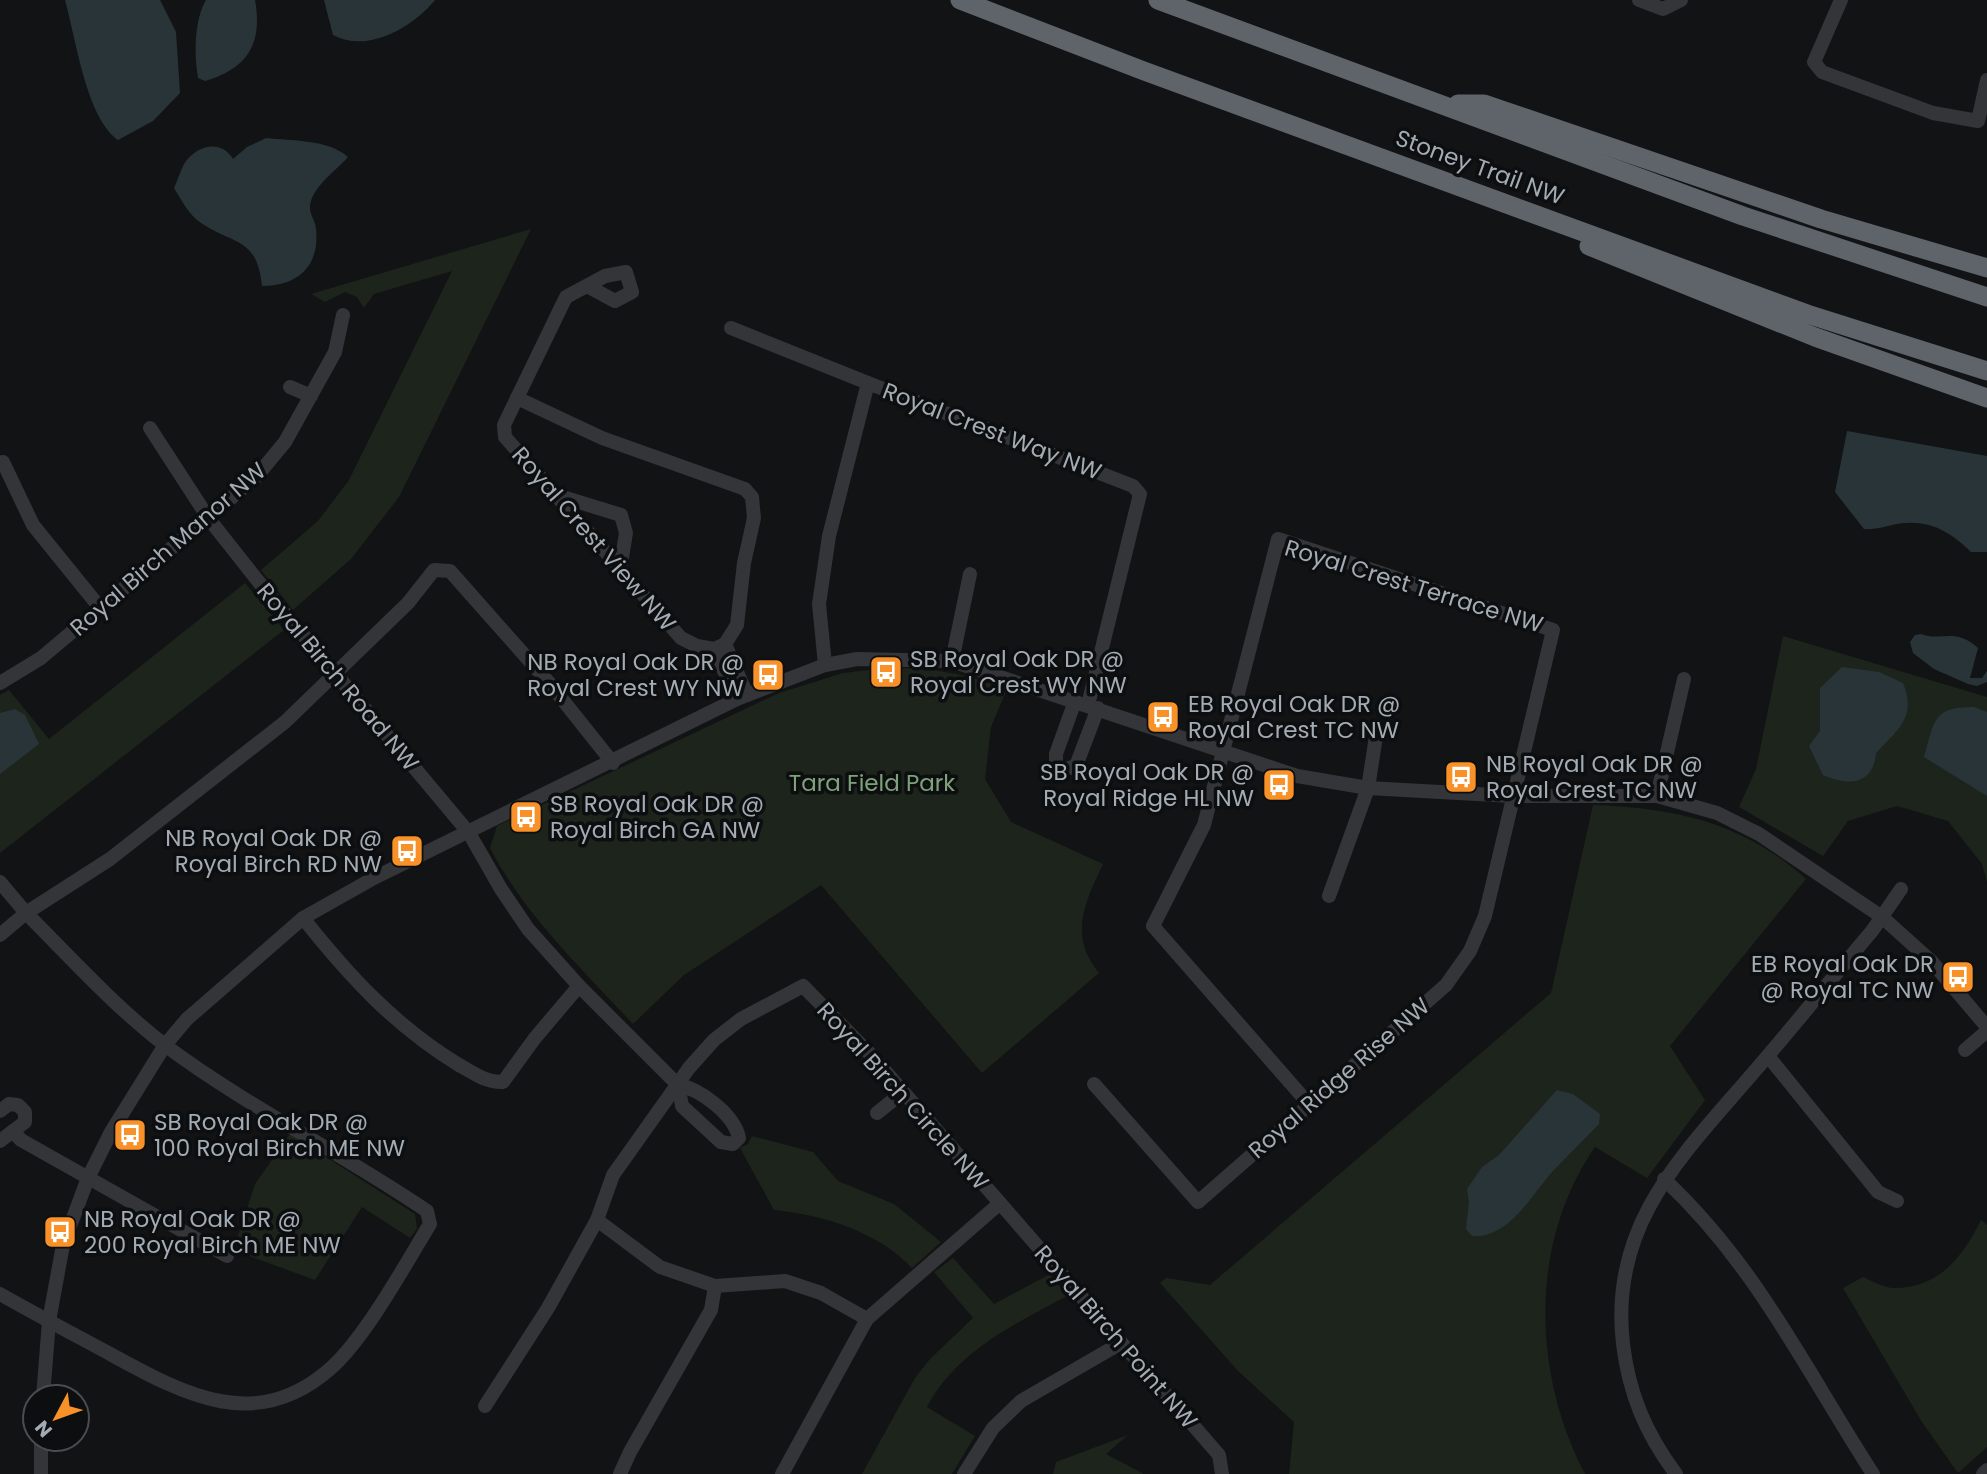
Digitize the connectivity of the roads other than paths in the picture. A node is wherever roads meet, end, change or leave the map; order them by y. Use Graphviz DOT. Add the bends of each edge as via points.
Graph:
graph roads {
  1 [pos="960,0"];
  2 [pos="1158,0"];
  3 [pos="1639,0"];
  4 [pos="1681,0"];
  5 [pos="1841,0"];
  6 [pos="1987,80"];
  7 [pos="1446,105"];
  8 [pos="1400,163"];
  9 [pos="1987,268"];
  10 [pos="589,287"];
  11 [pos="1987,297"];
  12 [pos="343,314"];
  13 [pos="731,328"];
  14 [pos="1987,370"];
  15 [pos="868,383"];
  16 [pos="290,387"];
  17 [pos="311,397"];
  18 [pos="517,398"];
  19 [pos="1987,398"];
  20 [pos="149,428"];
  21 [pos="0,463"];
  22 [pos="556,495"];
  23 [pos="209,519"];
  24 [pos="620,570"];
  25 [pos="970,574"];
  26 [pos="101,609"];
  27 [pos="719,647"];
  28 [pos="952,661"];
  29 [pos="825,665"];
  30 [pos="335,673"];
  31 [pos="1684,679"];
  32 [pos="0,683"];
  33 [pos="742,697"];
  34 [pos="1087,704"];
  35 [pos="1377,730"];
  36 [pos="1223,752"];
  37 [pos="613,763"];
  38 [pos="1368,788"];
  39 [pos="1512,796"];
  40 [pos="1657,796"];
  41 [pos="469,833"];
  42 [pos="0,882"];
  43 [pos="1902,889"];
  44 [pos="1329,896"];
  45 [pos="26,913"];
  46 [pos="1882,917"];
  47 [pos="303,918"];
  48 [pos="0,935"];
  49 [pos="579,986"];
  50 [pos="1987,1029"];
  51 [pos="165,1045"];
  52 [pos="1965,1050"];
  53 [pos="1768,1056"];
  54 [pos="1094,1084"];
  55 [pos="678,1085"];
  56 [pos="902,1093"];
  57 [pos="1308,1103"];
  58 [pos="0,1111"];
  59 [pos="877,1114"];
  60 [pos="13,1131"];
  61 [pos="0,1141"];
  62 [pos="88,1178"];
  63 [pos="1664,1179"];
  64 [pos="1897,1201"];
  65 [pos="999,1204"];
  66 [pos="597,1220"];
  67 [pos="227,1256"];
  68 [pos="715,1286"];
  69 [pos="0,1294"];
  70 [pos="867,1319"];
  71 [pos="50,1321"];
  72 [pos="1121,1343"];
  73 [pos="44,1383"];
  74 [pos="485,1406"];
  75 [pos="41,1453"];
  76 [pos="1987,1470"];
  77 [pos="40,1474"];
  78 [pos="620,1474"];
  79 [pos="782,1474"];
  80 [pos="964,1474"];
  81 [pos="1222,1474"];
  82 [pos="1676,1474"];
  83 [pos="1873,1474"];
  84 [pos="1983,1474"];
  1 -- 8 [label="highway, Stoney Trail NW"];
  2 -- 7 [label="highway, Stoney Trail NW"];
  3 -- 4 [label="street" via="1663,9"];
  5 -- 6 [label="street" via="1814,62 1822,72 1933,113 1978,121"];
  7 -- 9 [label="highway" via="1485,104 1821,219"];
  7 -- 11 [label="highway, Stoney Trail NW" via="1743,216"];
  8 -- 14 [label="highway, Stoney Trail NW" via="1807,314"];
  8 -- 19 [label="highway" via="1429,181 1638,267"];
  10 -- 18 [label="street" via="566,297"];
  12 -- 17 [label="street, Royal Birch Manor NW" via="335,352"];
  13 -- 15 [label="street"];
  15 -- 29 [label="street, Royal Crest Way NW" via="829,536 819,604"];
  15 -- 34 [label="street, Royal Crest Way NW" via="1133,486 1140,494"];
  16 -- 17 [label="street"];
  17 -- 23 [label="street, Royal Birch Manor NW" via="285,442 256,477"];
  18 -- 22 [label="street, Royal Crest View NW" via="504,425 505,437"];
  18 -- 27 [label="street" via="602,438 745,489 752,497 754,518 737,625"];
  20 -- 23 [label="street, Royal Birch Road NW"];
  21 -- 26 [label="street" via="33,525"];
  22 -- 24 [label="street, Royal Crest View NW"];
  22 -- 24 [label="street" via="621,515 626,533"];
  23 -- 26 [label="street, Royal Birch Manor NW"];
  23 -- 30 [label="street, Royal Birch Road NW"];
  24 -- 27 [label="street, Royal Crest View NW" via="681,638 697,646"];
  25 -- 28 [label="street"];
  26 -- 32 [label="street, Royal Birch Manor NW" via="41,658"];
  27 -- 33 [label="street"];
  28 -- 29 [label="street" via="857,659"];
  28 -- 34 [label="street"];
  29 -- 33 [label="street"];
  30 -- 37 [label="street" via="408,604 435,570 450,571"];
  30 -- 41 [label="street, Royal Birch Road NW"];
  30 -- 45 [label="street" via="285,722 224,771 110,859"];
  31 -- 40 [label="street"];
  33 -- 37 [label="street"];
  34 -- 36 [label="street"];
  35 -- 38 [label="street"];
  36 -- 38 [label="street" via="1297,776"];
  36 -- 39 [label="street, Royal Crest Terrace NW" via="1278,539 1553,629"];
  36 -- 57 [label="street" via="1204,825 1153,926"];
  37 -- 41 [label="street"];
  38 -- 39 [label="street"];
  38 -- 44 [label="street"];
  39 -- 40 [label="street"];
  39 -- 57 [label="street, Royal Ridge Rise NW" via="1485,916 1470,951 1446,985"];
  40 -- 46 [label="street" via="1717,813 1759,834"];
  41 -- 47 [label="street"];
  41 -- 49 [label="street, Royal Birch Road NW" via="528,929"];
  42 -- 45 [label="street"];
  43 -- 46 [label="street"];
  45 -- 48 [label="street"];
  45 -- 51 [label="street"];
  46 -- 50 [label="street" via="1932,962"];
  46 -- 53 [label="street"];
  47 -- 49 [label="street" via="347,974 394,1020 490,1083 503,1082"];
  47 -- 51 [label="street" via="221,988"];
  49 -- 55 [label="street, Royal Birch Road NW"];
  50 -- 52 [label="street"];
  51 -- 62 [label="street"];
  51 -- 71 [label="street" via="361,1166 427,1211 430,1224 352,1346 331,1369 298,1391 267,1402 227,1403 176,1390"];
  53 -- 63 [label="street"];
  53 -- 64 [label="street" via="1878,1192"];
  54 -- 57 [label="street, Royal Ridge Rise NW" via="1198,1202"];
  55 -- 55 [label="street" via="682,1105 722,1142 733,1144 737,1127 697,1089"];
  55 -- 56 [label="street, Royal Birch Circle NW" via="713,1040 741,1019 803,986"];
  55 -- 66 [label="street, Royal Birch Circle NW" via="612,1175"];
  56 -- 59 [label="street"];
  56 -- 65 [label="street, Royal Birch Circle NW"];
  58 -- 60 [label="street" via="9,1104 25,1112 25,1122"];
  60 -- 61 [label="street"];
  60 -- 62 [label="street"];
  62 -- 67 [label="street"];
  62 -- 71 [label="street" via="63,1245"];
  63 -- 82 [label="street" via="1636,1227 1623,1272 1620,1318 1627,1379 1642,1420"];
  63 -- 83 [label="street" via="1702,1214 1765,1297"];
  65 -- 70 [label="street, Royal Birch Circle NW"];
  65 -- 72 [label="street, Royal Birch Point NW"];
  66 -- 68 [label="street" via="660,1268"];
  66 -- 74 [label="street, Royal Birch Circle NW"];
  68 -- 70 [label="street" via="785,1281 821,1293"];
  68 -- 78 [label="street" via="711,1310"];
  69 -- 71 [label="street"];
  70 -- 79 [label="street"];
  71 -- 73 [label="street"];
  72 -- 80 [label="street" via="1021,1401 993,1428"];
  72 -- 81 [label="street, Royal Birch Point NW" via="1219,1455"];
  75 -- 77 [label="street"];
  76 -- 84 [label="street"];
}
